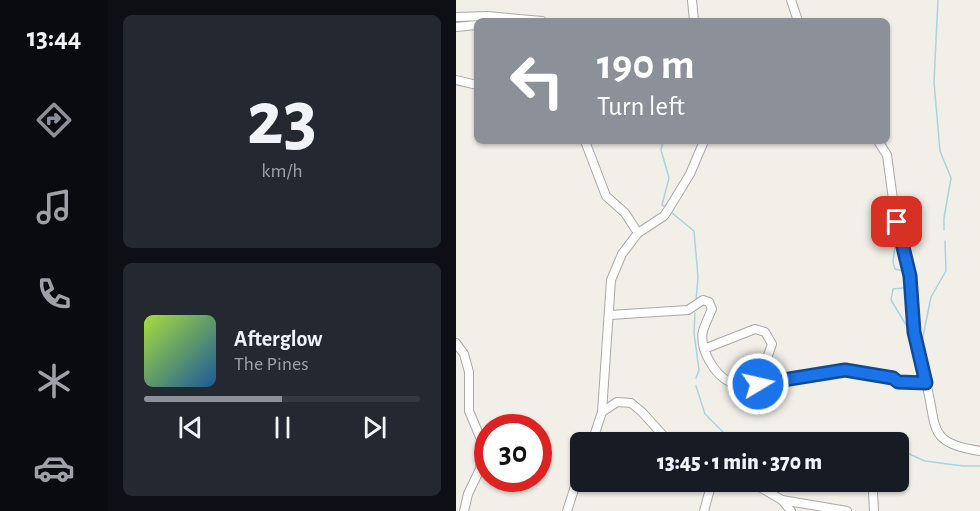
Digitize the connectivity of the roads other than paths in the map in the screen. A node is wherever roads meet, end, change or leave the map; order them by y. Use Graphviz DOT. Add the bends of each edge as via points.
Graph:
graph roads {
  1 [pos="692,0"];
  2 [pos="791,0"];
  3 [pos="456,17"];
  4 [pos="519,18"];
  5 [pos="694,18"];
  6 [pos="797,18"];
  7 [pos="474,25"];
  8 [pos="456,27"];
  9 [pos="456,80"];
  10 [pos="474,84"];
  11 [pos="586,144"];
  12 [pos="703,144"];
  13 [pos="880,144"];
  14 [pos="638,233"];
  15 [pos="610,315"];
  16 [pos="456,343"];
  17 [pos="704,349"];
  18 [pos="926,383"];
  19 [pos="758,384"];
  20 [pos="602,412"];
  21 [pos="595,432"];
  22 [pos="662,432"];
  23 [pos="980,451"];
  24 [pos="573,492"];
  25 [pos="709,492"];
  26 [pos="768,492"];
  27 [pos="873,492"];
  28 [pos="782,500"];
  29 [pos="464,511"];
  30 [pos="567,511"];
  31 [pos="704,511"];
  32 [pos="791,511"];
  33 [pos="847,511"];
  34 [pos="874,511"];
  1 -- 5 [label="street"];
  2 -- 6 [label="street"];
  3 -- 4 [label="street"];
  7 -- 8 [label="street"];
  9 -- 10 [label="street"];
  11 -- 14 [label="street" via="606,196 625,213"];
  12 -- 14 [label="street" via="690,174 663,216"];
  13 -- 18 [label="street" via="887,155 897,229 910,276 914,332"];
  14 -- 15 [label="street" via="622,254 611,280"];
  15 -- 17 [label="street" via="688,310 703,300 709,302 712,309 702,332"];
  15 -- 20 [label="street"];
  16 -- 29 [label="street" via="469,372 469,411 483,444 480,469"];
  17 -- 19 [label="street" via="721,377 744,385"];
  17 -- 19 [label="street" via="755,329 765,332 772,344"];
  18 -- 19 [label="street" via="898,382 845,370"];
  18 -- 23 [label="street" via="939,434 950,445"];
  20 -- 21 [label="street"];
  20 -- 22 [label="street" via="617,402 631,404"];
  24 -- 30 [label="street"];
  25 -- 31 [label="street"];
  26 -- 28 [label="street"];
  27 -- 34 [label="street"];
  28 -- 32 [label="street"];
  28 -- 33 [label="street"];
}
